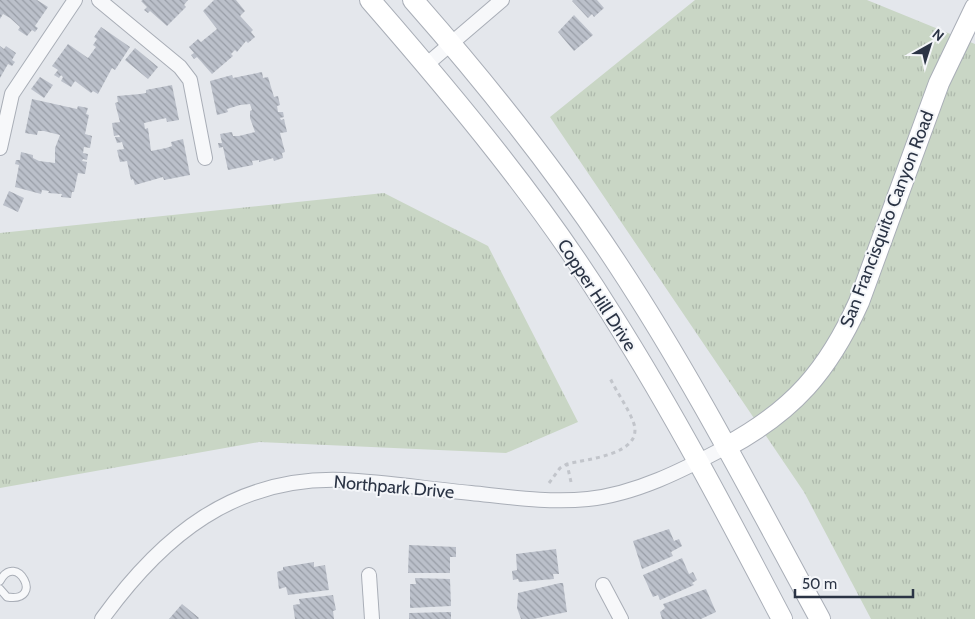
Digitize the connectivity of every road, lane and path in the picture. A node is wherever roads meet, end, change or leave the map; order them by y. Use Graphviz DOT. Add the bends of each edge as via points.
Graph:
graph roads {
  1 [pos="75,0"];
  2 [pos="99,0"];
  3 [pos="370,0"];
  4 [pos="413,0"];
  5 [pos="502,0"];
  6 [pos="975,8"];
  7 [pos="451,43"];
  8 [pos="426,65"];
  9 [pos="0,148"];
  10 [pos="205,158"];
  11 [pos="610,378"];
  12 [pos="726,447"];
  13 [pos="699,461"];
  14 [pos="567,464"];
  15 [pos="570,482"];
  16 [pos="548,483"];
  17 [pos="369,575"];
  18 [pos="0,581"];
  19 [pos="603,584"];
  20 [pos="0,589"];
  21 [pos="102,619"];
  22 [pos="372,619"];
  23 [pos="622,619"];
  24 [pos="782,619"];
  25 [pos="820,619"];
  1 -- 9 [label="street" via="12,94"];
  2 -- 10 [label="street" via="180,66 190,80"];
  3 -- 8 [label="main road, Copper Hill Drive"];
  4 -- 7 [label="main road, Copper Hill Drive"];
  5 -- 7 [label="street"];
  6 -- 12 [label="main road, San Francisquito Canyon Road" via="939,83 859,302 830,358 807,387 782,410"];
  7 -- 8 [label="street"];
  7 -- 12 [label="main road, Copper Hill Drive" via="541,157 618,265"];
  8 -- 13 [label="main road, Copper Hill Drive" via="508,164 574,256"];
  11 -- 14 [label="path" via="634,425 634,435 628,445 617,452"];
  12 -- 13 [label="street, Northpark Drive"];
  12 -- 25 [label="main road, Copper Hill Drive"];
  13 -- 21 [label="street, Northpark Drive" via="641,486 589,499 541,500 342,480 284,484 243,496 208,512 145,565"];
  13 -- 24 [label="main road, Copper Hill Drive"];
  14 -- 15 [label="path"];
  14 -- 16 [label="path"];
  17 -- 22 [label="street"];
  18 -- 20 [label="lane" via="10,571 19,573 25,579 26,587 23,595 15,599 6,597"];
  19 -- 23 [label="street"];
}
